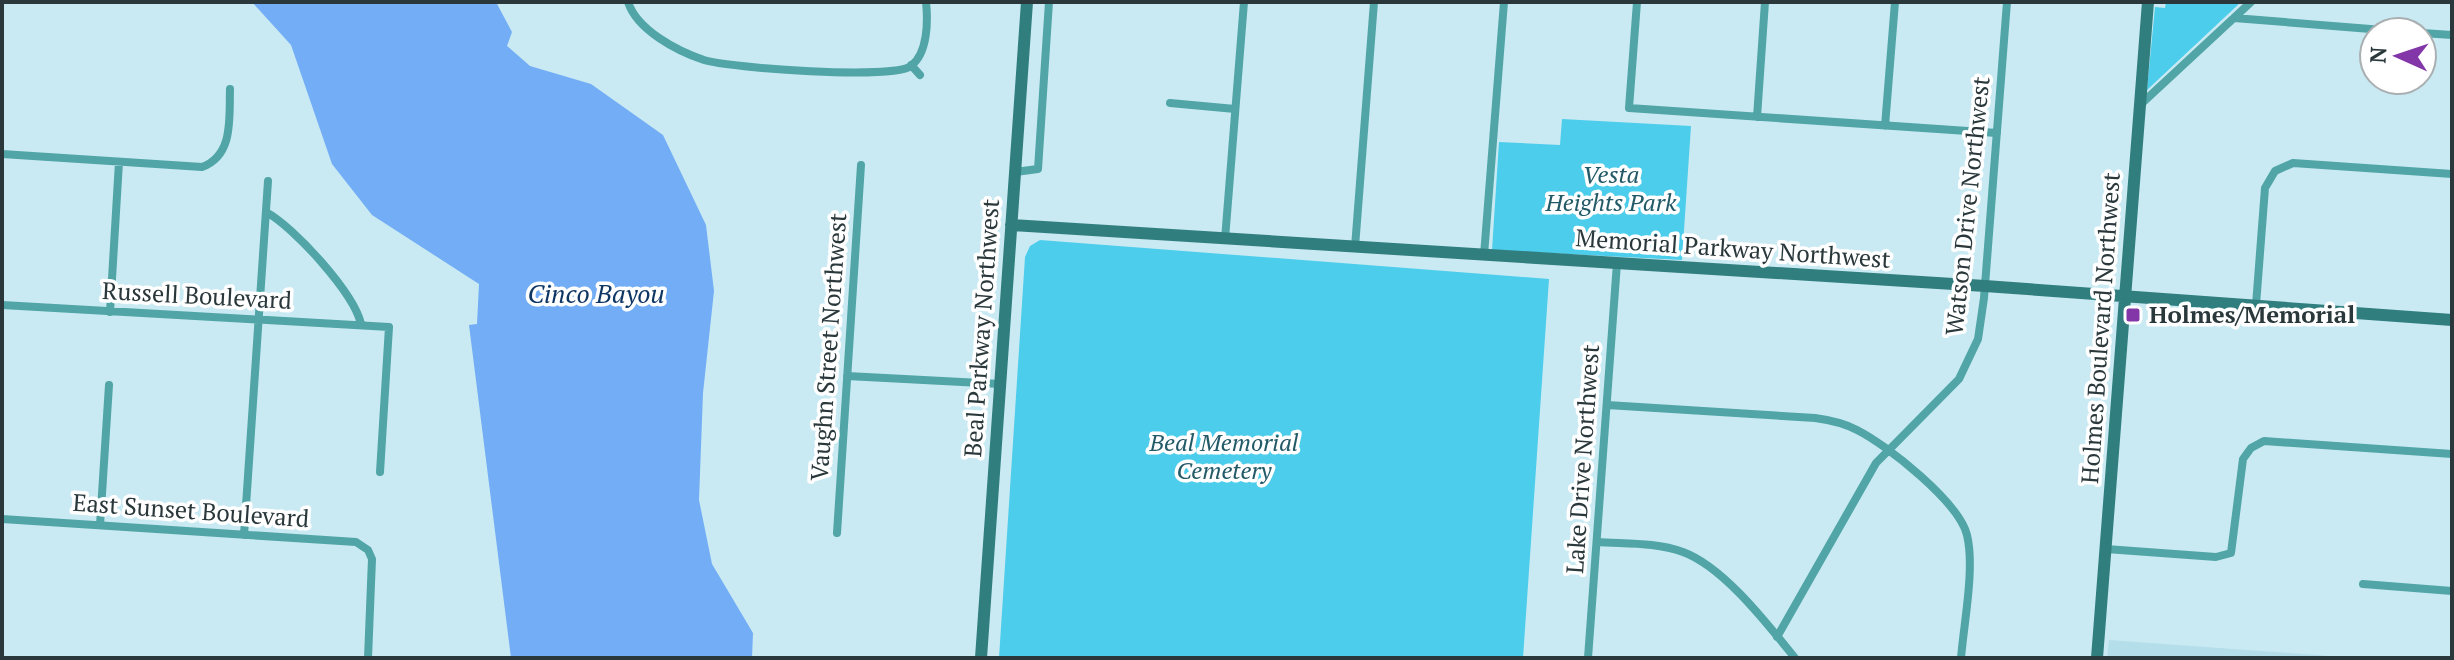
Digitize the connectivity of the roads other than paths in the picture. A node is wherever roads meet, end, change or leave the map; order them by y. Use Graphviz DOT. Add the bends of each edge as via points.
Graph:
graph roads {
  1 [pos="628,2"];
  2 [pos="926,2"];
  3 [pos="1027,2"];
  4 [pos="1049,2"];
  5 [pos="1244,2"];
  6 [pos="1374,2"];
  7 [pos="1504,2"];
  8 [pos="1637,2"];
  9 [pos="1765,2"];
  10 [pos="1895,2"];
  11 [pos="2007,2"];
  12 [pos="2148,2"];
  13 [pos="2251,2"];
  14 [pos="2234,18"];
  15 [pos="2358,28"];
  16 [pos="911,65"];
  17 [pos="920,75"];
  18 [pos="230,89"];
  19 [pos="1170,103"];
  20 [pos="2140,105"];
  21 [pos="1235,109"];
  22 [pos="1757,117"];
  23 [pos="1885,126"];
  24 [pos="1997,133"];
  25 [pos="2,154"];
  26 [pos="119,162"];
  27 [pos="861,165"];
  28 [pos="1015,172"];
  29 [pos="2452,174"];
  30 [pos="268,181"];
  31 [pos="266,212"];
  32 [pos="1011,225"];
  33 [pos="1225,239"];
  34 [pos="1355,247"];
  35 [pos="1484,255"];
  36 [pos="1617,263"];
  37 [pos="1985,286"];
  38 [pos="2125,296"];
  39 [pos="2,305"];
  40 [pos="2256,305"];
  41 [pos="110,312"];
  42 [pos="259,320"];
  43 [pos="2452,320"];
  44 [pos="361,324"];
  45 [pos="847,376"];
  46 [pos="1000,384"];
  47 [pos="109,385"];
  48 [pos="1607,405"];
  49 [pos="1889,452"];
  50 [pos="2452,454"];
  51 [pos="380,472"];
  52 [pos="2,519"];
  53 [pos="100,525"];
  54 [pos="837,533"];
  55 [pos="244,535"];
  56 [pos="1597,542"];
  57 [pos="2106,549"];
  58 [pos="2363,584"];
  59 [pos="2452,591"];
  60 [pos="1777,637"];
  61 [pos="368,658"];
  62 [pos="981,658"];
  63 [pos="1588,658"];
  64 [pos="1795,658"];
  65 [pos="1961,658"];
  66 [pos="2097,658"];
  1 -- 16 [label="street" via="645,28 712,62 872,74"];
  2 -- 16 [label="street" via="925,37"];
  3 -- 28 [label="street, Beal Parkway Northwest"];
  4 -- 28 [label="street" via="1038,169"];
  5 -- 21 [label="street"];
  6 -- 34 [label="street"];
  7 -- 35 [label="street"];
  8 -- 22 [label="street" via="1629,108"];
  9 -- 22 [label="street"];
  10 -- 23 [label="street"];
  11 -- 24 [label="street, Watson Drive Northwest"];
  12 -- 20 [label="street, Holmes Boulevard Northwest"];
  13 -- 14 [label="street"];
  14 -- 15 [label="street"];
  14 -- 20 [label="street"];
  16 -- 17 [label="street"];
  18 -- 26 [label="street" via="225,148 218,159 195,168"];
  19 -- 21 [label="street"];
  20 -- 38 [label="street, Holmes Boulevard Northwest"];
  21 -- 33 [label="street"];
  22 -- 23 [label="street"];
  23 -- 24 [label="street"];
  24 -- 37 [label="street, Watson Drive Northwest"];
  25 -- 26 [label="street"];
  26 -- 41 [label="street"];
  27 -- 45 [label="street, Vaughn Street Northwest"];
  28 -- 32 [label="street, Beal Parkway Northwest"];
  29 -- 40 [label="street" via="2282,166 2265,188"];
  30 -- 31 [label="street"];
  31 -- 42 [label="street"];
  31 -- 44 [label="street" via="285,224 317,261 356,307"];
  32 -- 33 [label="street, Memorial Parkway Northwest"];
  32 -- 46 [label="street, Beal Parkway Northwest"];
  33 -- 34 [label="street, Memorial Parkway Northwest"];
  34 -- 35 [label="street, Memorial Parkway Northwest"];
  35 -- 36 [label="street, Memorial Parkway Northwest"];
  36 -- 37 [label="street, Memorial Parkway Northwest"];
  36 -- 48 [label="street, Lake Drive Northwest"];
  37 -- 38 [label="street, Memorial Parkway Northwest"];
  37 -- 49 [label="street, Watson Drive Northwest" via="1980,330 1967,366 1947,395"];
  38 -- 40 [label="street, Memorial Parkway Northwest"];
  38 -- 57 [label="street, Holmes Boulevard Northwest"];
  39 -- 41 [label="street, Russell Boulevard"];
  40 -- 43 [label="street, Memorial Parkway Northwest"];
  41 -- 42 [label="street, Russell Boulevard"];
  42 -- 44 [label="street, Russell Boulevard"];
  42 -- 55 [label="street"];
  44 -- 51 [label="street, Russell Boulevard" via="389,327"];
  45 -- 46 [label="street"];
  45 -- 54 [label="street, Vaughn Street Northwest"];
  46 -- 62 [label="street, Beal Parkway Northwest"];
  47 -- 53 [label="street"];
  48 -- 49 [label="street" via="1828,420 1861,431"];
  48 -- 56 [label="street, Lake Drive Northwest"];
  49 -- 60 [label="street, Watson Drive Northwest" via="1876,463"];
  49 -- 65 [label="street" via="1950,504 1967,532"];
  50 -- 57 [label="street" via="2264,441 2243,459 2231,553 2216,557"];
  52 -- 53 [label="street, East Sunset Boulevard"];
  53 -- 55 [label="street, East Sunset Boulevard"];
  55 -- 61 [label="street, East Sunset Boulevard" via="356,542 371,555"];
  56 -- 60 [label="street" via="1688,554 1714,570"];
  56 -- 63 [label="street, Lake Drive Northwest"];
  57 -- 66 [label="street, Holmes Boulevard Northwest"];
  58 -- 59 [label="street"];
  60 -- 64 [label="street"];
}
